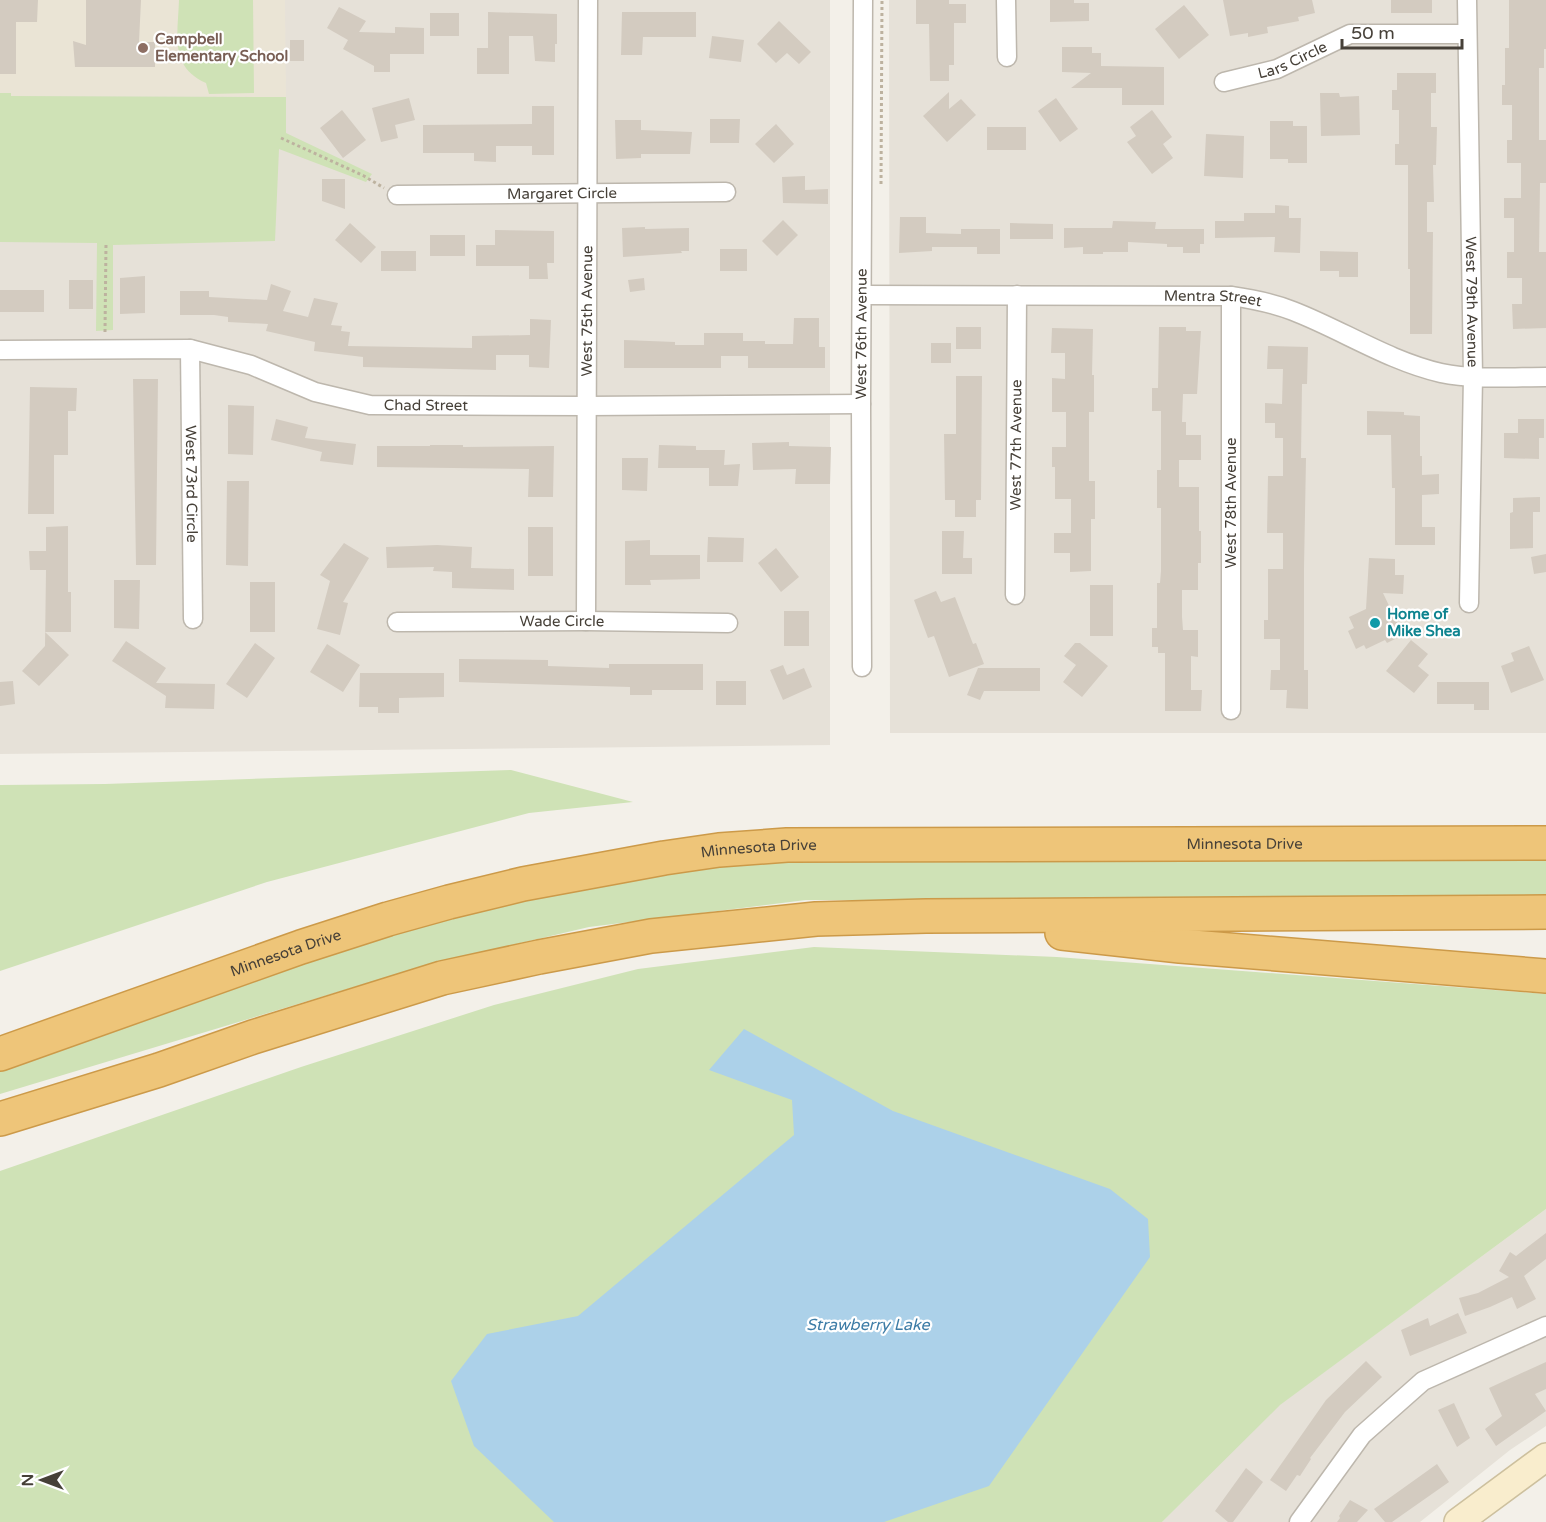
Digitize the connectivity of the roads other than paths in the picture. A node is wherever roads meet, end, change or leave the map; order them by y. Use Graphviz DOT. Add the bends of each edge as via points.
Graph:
graph roads {
  1 [pos="588,0"];
  2 [pos="863,0"];
  3 [pos="1006,0"];
  4 [pos="1467,0"];
  5 [pos="1467,34"];
  6 [pos="1007,57"];
  7 [pos="1224,82"];
  8 [pos="726,192"];
  9 [pos="587,193"];
  10 [pos="398,195"];
  11 [pos="863,295"];
  12 [pos="1017,296"];
  13 [pos="1231,296"];
  14 [pos="190,349"];
  15 [pos="0,350"];
  16 [pos="1473,376"];
  17 [pos="1546,377"];
  18 [pos="861,404"];
  19 [pos="587,406"];
  20 [pos="1016,595"];
  21 [pos="1469,603"];
  22 [pos="193,618"];
  23 [pos="586,621"];
  24 [pos="397,622"];
  25 [pos="728,623"];
  26 [pos="862,667"];
  27 [pos="1231,710"];
  28 [pos="1546,843"];
  29 [pos="1546,912"];
  30 [pos="926,916"];
  31 [pos="1546,976"];
  32 [pos="178,990"];
  33 [pos="0,1035"];
  34 [pos="0,1054"];
  35 [pos="159,1070"];
  36 [pos="0,1119"];
  37 [pos="0,1139"];
  38 [pos="1546,1326"];
  39 [pos="1546,1457"];
  40 [pos="1299,1522"];
  41 [pos="1458,1522"];
  1 -- 9 [label="street, West 75th Avenue"];
  2 -- 11 [label="street, West 76th Avenue"];
  3 -- 6 [label="street"];
  4 -- 5 [label="street, West 79th Avenue"];
  5 -- 7 [label="street, Lars Circle" via="1350,34 1277,69"];
  5 -- 16 [label="street, West 79th Avenue"];
  8 -- 9 [label="street, Margaret Circle"];
  9 -- 10 [label="street, Margaret Circle"];
  9 -- 19 [label="street, West 75th Avenue"];
  11 -- 12 [label="street, Mentra Street"];
  11 -- 18 [label="street, West 76th Avenue"];
  12 -- 13 [label="street, Mentra Street"];
  12 -- 20 [label="street, West 77th Avenue"];
  13 -- 16 [label="street, Mentra Street" via="1293,311 1408,363 1442,373"];
  13 -- 27 [label="street, West 78th Avenue"];
  14 -- 15 [label="street, Chad Street"];
  14 -- 19 [label="street, Chad Street" via="251,365 315,392 370,405"];
  14 -- 22 [label="street, West 73rd Circle"];
  16 -- 17 [label="street, Mentra Street"];
  16 -- 21 [label="street, West 79th Avenue"];
  18 -- 19 [label="street, Chad Street"];
  18 -- 26 [label="street, West 76th Avenue"];
  19 -- 23 [label="street, West 75th Avenue"];
  23 -- 24 [label="street, Wade Circle"];
  23 -- 25 [label="street, Wade Circle"];
  28 -- 32 [label="highway, Minnesota Drive" via="798,845 719,850 523,884 449,902"];
  29 -- 30 [label="highway"];
  30 -- 31 [label="highway" via="1180,946"];
  30 -- 35 [label="highway" via="748,925 651,936 539,957 442,978"];
  32 -- 33 [label="highway"];
  32 -- 34 [label="highway, Minnesota Drive"];
  35 -- 36 [label="highway"];
  35 -- 37 [label="highway" via="110,1096"];
  38 -- 40 [label="street" via="1423,1381 1362,1435"];
  39 -- 41 [label="street"];
}
